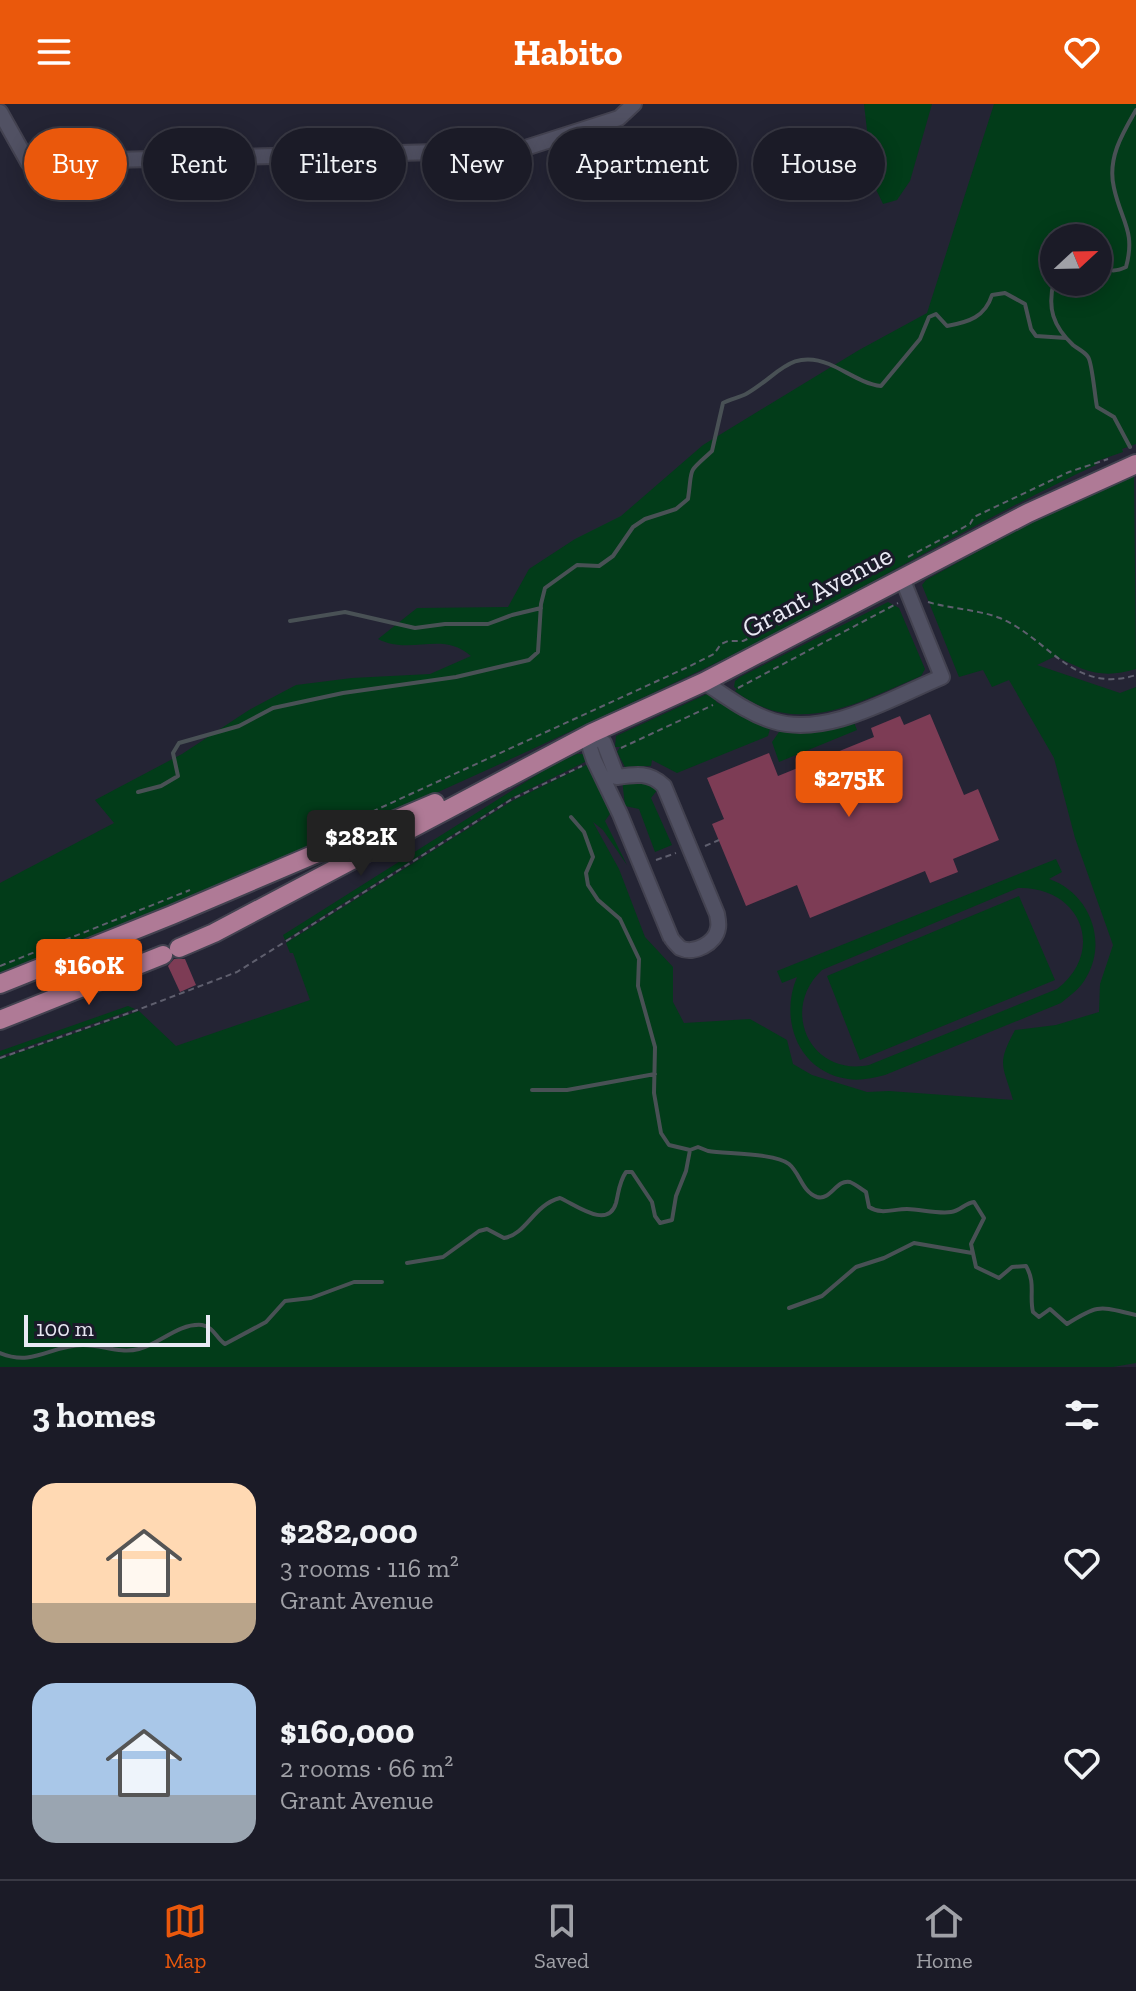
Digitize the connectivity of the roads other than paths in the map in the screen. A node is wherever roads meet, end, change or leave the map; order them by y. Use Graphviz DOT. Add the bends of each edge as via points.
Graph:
graph roads {
  1 [pos="634,104"];
  2 [pos="0,112"];
  3 [pos="1136,464"];
  4 [pos="905,587"];
  5 [pos="704,682"];
  6 [pos="592,733"];
  7 [pos="601,757"];
  8 [pos="523,768"];
  9 [pos="617,777"];
  10 [pos="620,814"];
  11 [pos="0,984"];
  12 [pos="0,1020"];
  1 -- 2 [label="lane" via="619,118 519,150 44,162 28,162"];
  3 -- 4 [label="main road, Grant Avenue" via="1028,513"];
  4 -- 5 [label="main road, Grant Avenue"];
  4 -- 5 [label="lane" via="942,677 840,720 798,726 747,710"];
  5 -- 6 [label="main road, Grant Avenue"];
  6 -- 7 [label="lane" via="590,748"];
  6 -- 8 [label="main road, Grant Avenue"];
  7 -- 9 [label="lane"];
  7 -- 10 [label="lane"];
  8 -- 11 [label="main road, Grant Avenue"];
  8 -- 12 [label="main road, Grant Avenue" via="214,933"];
  9 -- 10 [label="lane"];
  9 -- 10 [label="lane" via="645,775 664,786 717,914 718,929 705,946 680,948 671,938"];
}
